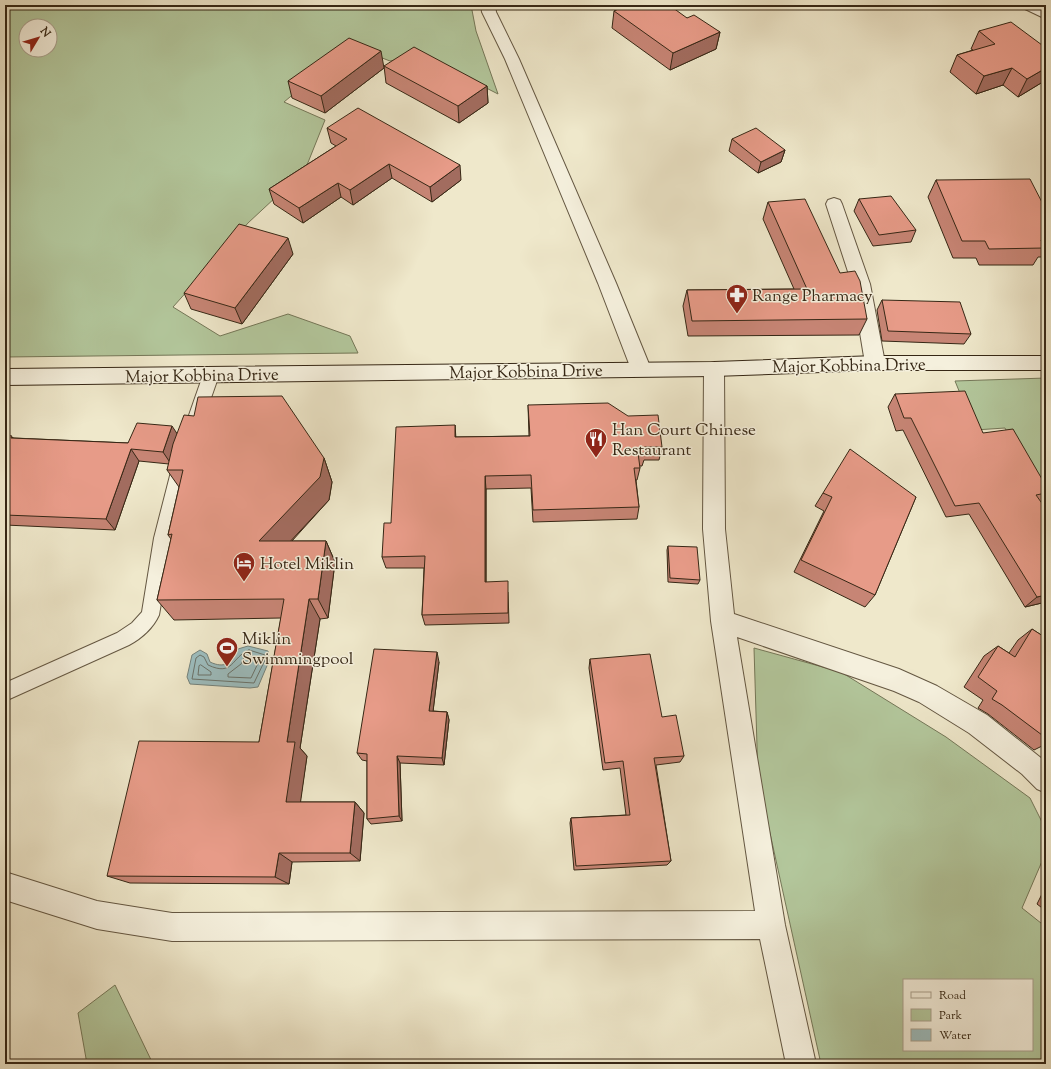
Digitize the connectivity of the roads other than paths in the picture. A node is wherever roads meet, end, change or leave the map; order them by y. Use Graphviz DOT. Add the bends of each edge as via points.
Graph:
graph roads {
  1 [pos="488,5"];
  2 [pos="1028,5"];
  3 [pos="1046,15"];
  4 [pos="834,204"];
  5 [pos="875,363"];
  6 [pos="1046,363"];
  7 [pos="641,369"];
  8 [pos="714,369"];
  9 [pos="211,375"];
  10 [pos="5,377"];
  11 [pos="723,621"];
  12 [pos="5,692"];
  13 [pos="1046,780"];
  14 [pos="5,886"];
  15 [pos="770,925"];
  16 [pos="801,1064"];
  1 -- 7 [label="street"];
  2 -- 3 [label="street"];
  4 -- 5 [label="street" via="861,284"];
  5 -- 6 [label="street, Major Kobbina Drive"];
  5 -- 8 [label="street, Major Kobbina Drive"];
  7 -- 8 [label="street, Major Kobbina Drive"];
  7 -- 9 [label="street, Major Kobbina Drive"];
  8 -- 11 [label="street" via="714,529"];
  9 -- 10 [label="street, Major Kobbina Drive"];
  9 -- 12 [label="lane" via="179,468 163,538 150,615 135,633 123,640"];
  11 -- 13 [label="street" via="899,681 928,694 978,724"];
  11 -- 15 [label="street"];
  14 -- 15 [label="street" via="97,915 172,926"];
  15 -- 16 [label="street"];
}
